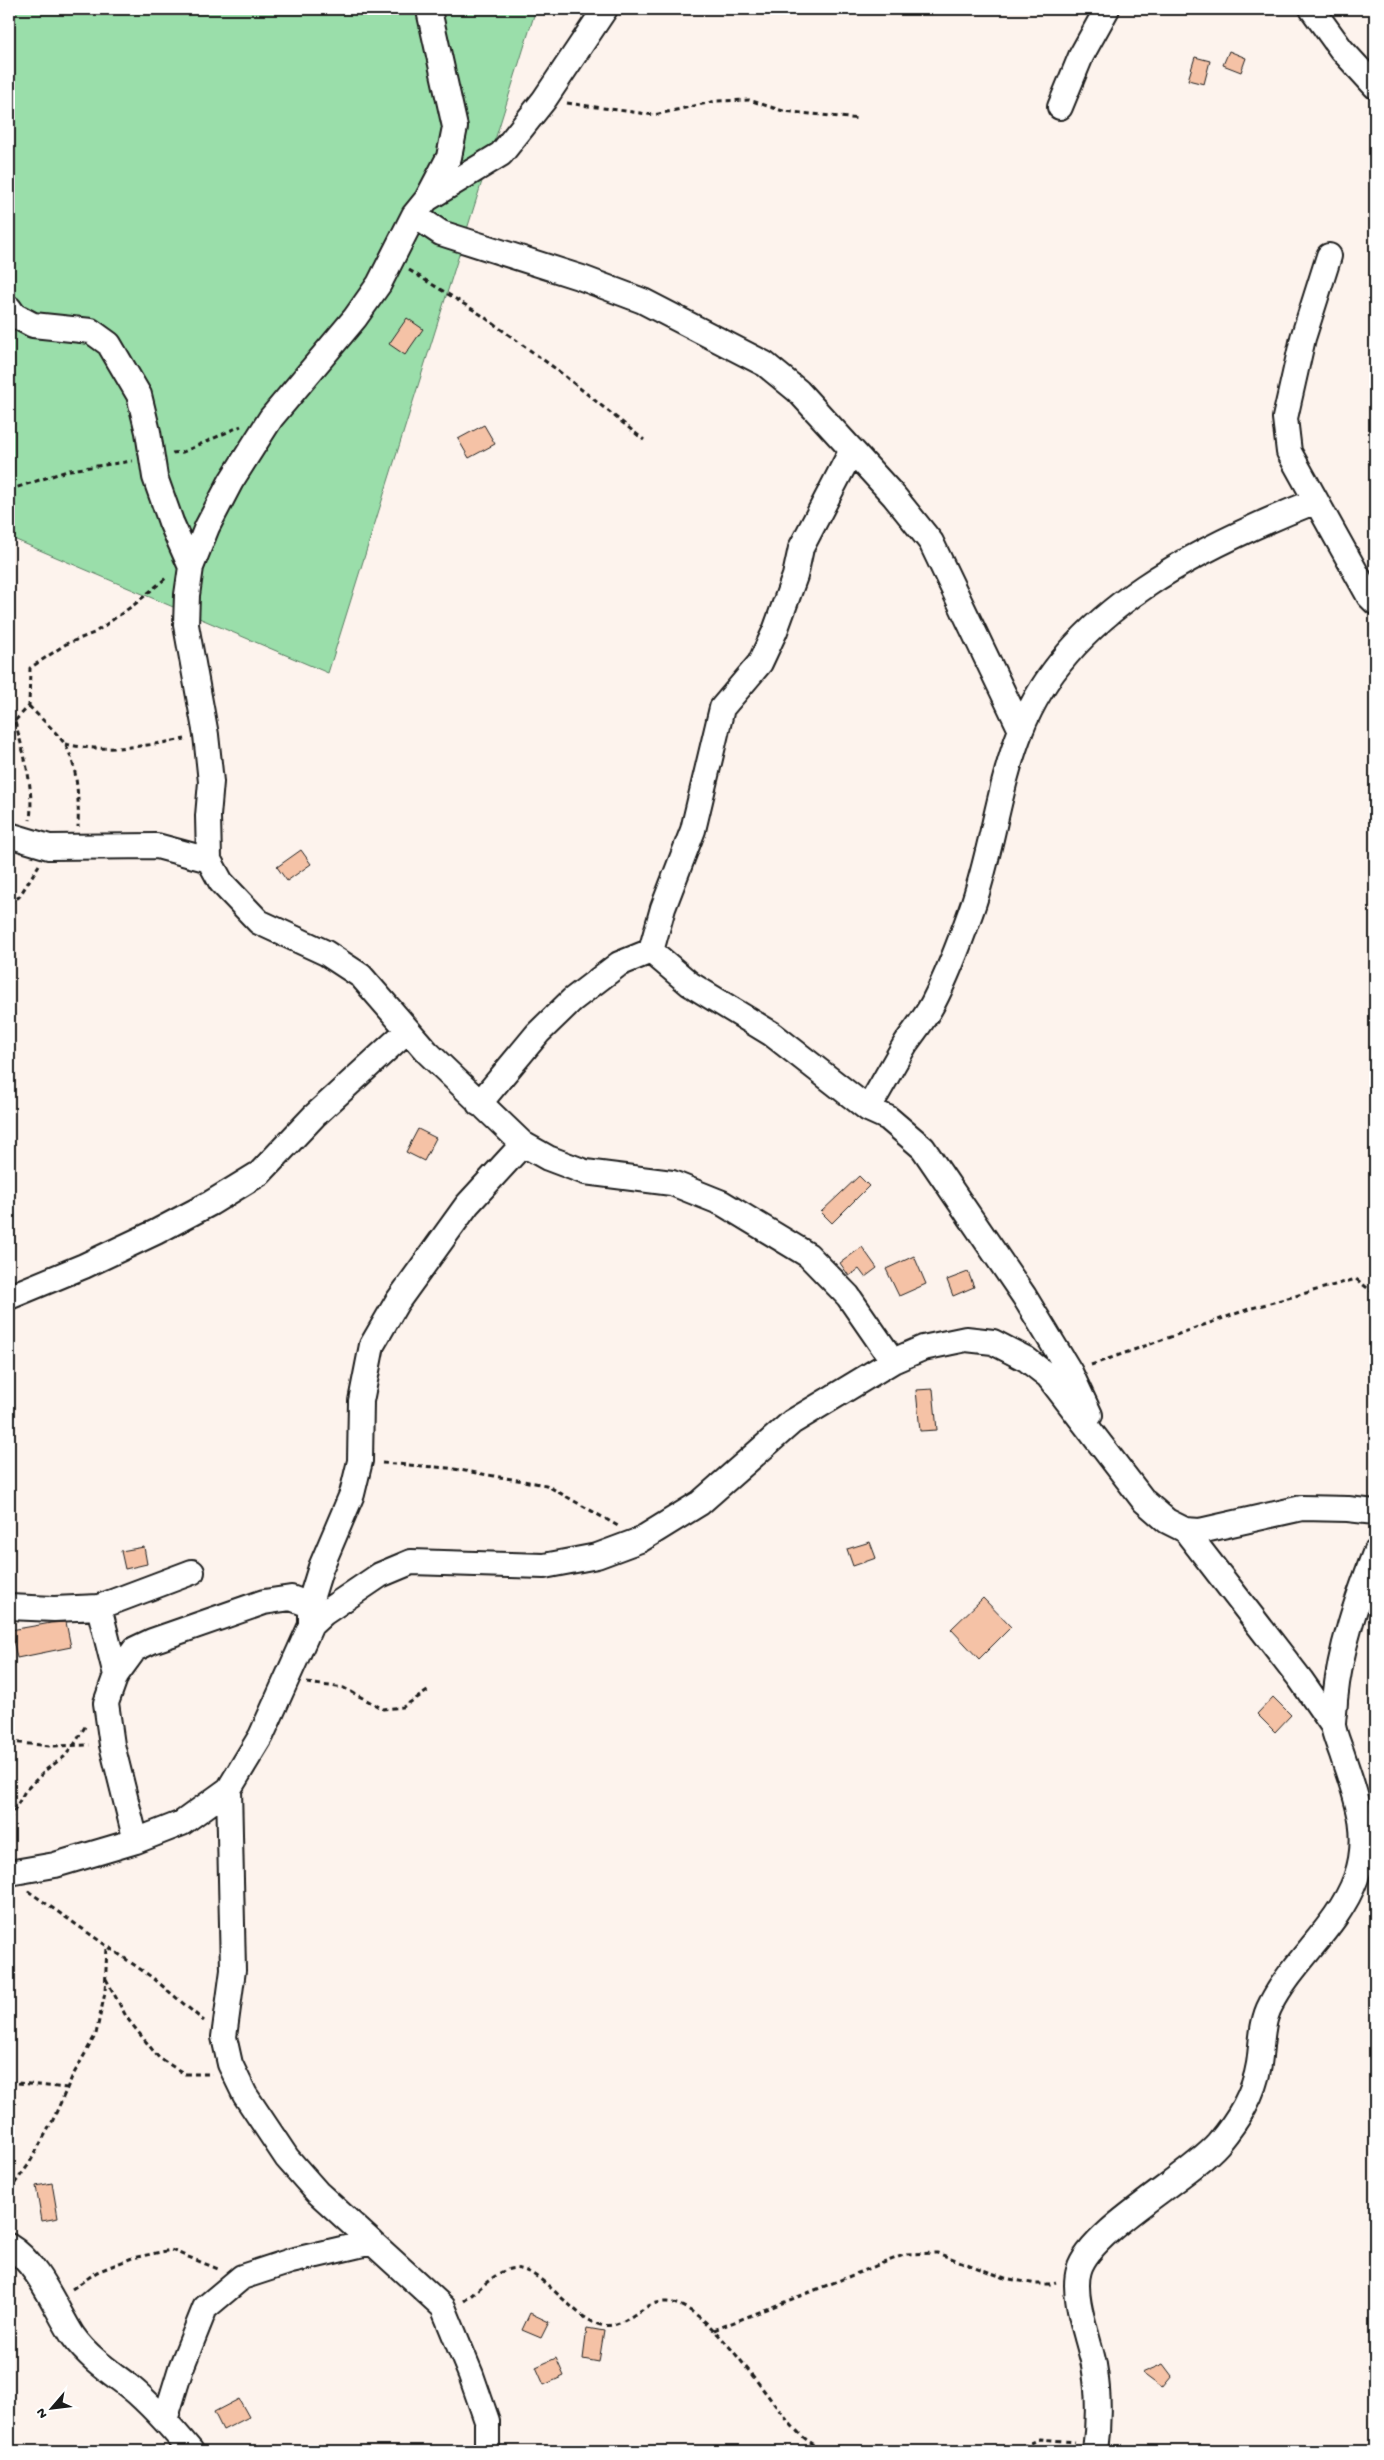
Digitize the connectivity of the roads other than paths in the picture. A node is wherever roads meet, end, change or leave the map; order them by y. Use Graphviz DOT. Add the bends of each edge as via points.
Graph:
graph roads {
  1 [pos="431,9"];
  2 [pos="605,9"];
  3 [pos="1107,9"];
  4 [pos="1312,9"];
  5 [pos="1375,86"];
  6 [pos="1060,107"];
  7 [pos="420,207"];
  8 [pos="1329,256"];
  9 [pos="9,308"];
  10 [pos="852,450"];
  11 [pos="1316,501"];
  12 [pos="188,562"];
  13 [pos="1375,602"];
  14 [pos="1021,730"];
  15 [pos="18,837"];
  16 [pos="209,860"];
  17 [pos="651,951"];
  18 [pos="408,1030"];
  19 [pos="479,1104"];
  20 [pos="868,1109"];
  21 [pos="523,1144"];
  22 [pos="9,1297"];
  23 [pos="893,1361"];
  24 [pos="1111,1460"];
  25 [pos="1375,1512"];
  26 [pos="1185,1530"];
  27 [pos="1375,1553"];
  28 [pos="192,1572"];
  29 [pos="9,1607"];
  30 [pos="99,1607"];
  31 [pos="312,1616"];
  32 [pos="116,1675"];
  33 [pos="1333,1726"];
  34 [pos="228,1789"];
  35 [pos="136,1841"];
  36 [pos="12,1877"];
  37 [pos="372,2242"];
  38 [pos="9,2246"];
  39 [pos="165,2420"];
  40 [pos="1095,2448"];
  41 [pos="191,2451"];
  42 [pos="487,2451"];
  1 -- 7 [label="street" via="455,127 449,156"];
  2 -- 7 [label="street" via="544,100 501,154"];
  3 -- 6 [label="street" via="1081,56"];
  4 -- 5 [label="street" via="1340,49"];
  7 -- 10 [label="street" via="441,234 582,278 643,301 756,359 798,391"];
  7 -- 12 [label="street" via="379,284 355,318 276,412 231,481"];
  8 -- 11 [label="street" via="1303,338 1285,418 1289,452"];
  9 -- 12 [label="street" via="14,315 33,325 91,332 108,344 138,395 161,495"];
  10 -- 14 [label="street" via="931,542"];
  10 -- 17 [label="street" via="801,548 795,576 760,663 722,708 693,830 663,908"];
  11 -- 13 [label="street"];
  11 -- 14 [label="street" via="1260,523 1132,594 1098,622 1069,654 1036,696"];
  12 -- 16 [label="street" via="186,625 211,782"];
  14 -- 20 [label="street" via="1006,774 984,873 953,958 933,1004"];
  15 -- 16 [label="street" via="49,847 157,846"];
  16 -- 18 [label="street" via="221,882 258,922 326,953 361,976"];
  17 -- 19 [label="street" via="619,964 572,1000 538,1033"];
  17 -- 20 [label="street" via="690,984 772,1034"];
  18 -- 19 [label="street"];
  18 -- 22 [label="street" via="314,1116 260,1173 156,1232"];
  19 -- 21 [label="street"];
  20 -- 24 [label="street" via="888,1118 923,1148 1024,1296 1070,1372"];
  21 -- 23 [label="street" via="585,1172 672,1183 722,1202 808,1255 848,1296"];
  21 -- 31 [label="street" via="467,1204 397,1302 372,1344 361,1401 360,1461 352,1494 321,1567 312,1599"];
  23 -- 24 [label="street" via="924,1348 966,1339 993,1342 1026,1359 1048,1376"];
  23 -- 31 [label="street" via="792,1422 700,1503 640,1540 597,1556 544,1566 411,1562 380,1575 324,1613"];
  24 -- 26 [label="street" via="1144,1501"];
  25 -- 26 [label="street" via="1348,1508 1302,1508 1200,1531"];
  26 -- 33 [label="street"];
  27 -- 33 [label="street" via="1348,1629 1337,1680"];
  28 -- 30 [label="street"];
  29 -- 30 [label="street" via="54,1610"];
  30 -- 32 [label="street"];
  31 -- 32 [label="street" via="291,1598 264,1602 152,1641 134,1650"];
  31 -- 34 [label="street" via="261,1736"];
  32 -- 35 [label="street" via="106,1703 112,1744"];
  33 -- 40 [label="street" via="1362,1818 1362,1855 1355,1880 1323,1936 1288,1977 1270,2005 1262,2028 1252,2094 1234,2122 1216,2146 1113,2229 1088,2253 1079,2270 1078,2291 1099,2403"];
  34 -- 35 [label="street" via="182,1823"];
  34 -- 37 [label="street" via="234,1970 224,2037 230,2064 286,2158 317,2192"];
  35 -- 36 [label="street"];
  37 -- 39 [label="street" via="291,2261 242,2277 205,2308"];
  37 -- 42 [label="street" via="443,2307 487,2421"];
  38 -- 39 [label="street" via="30,2264 74,2337 94,2361"];
  39 -- 41 [label="street"];
}
